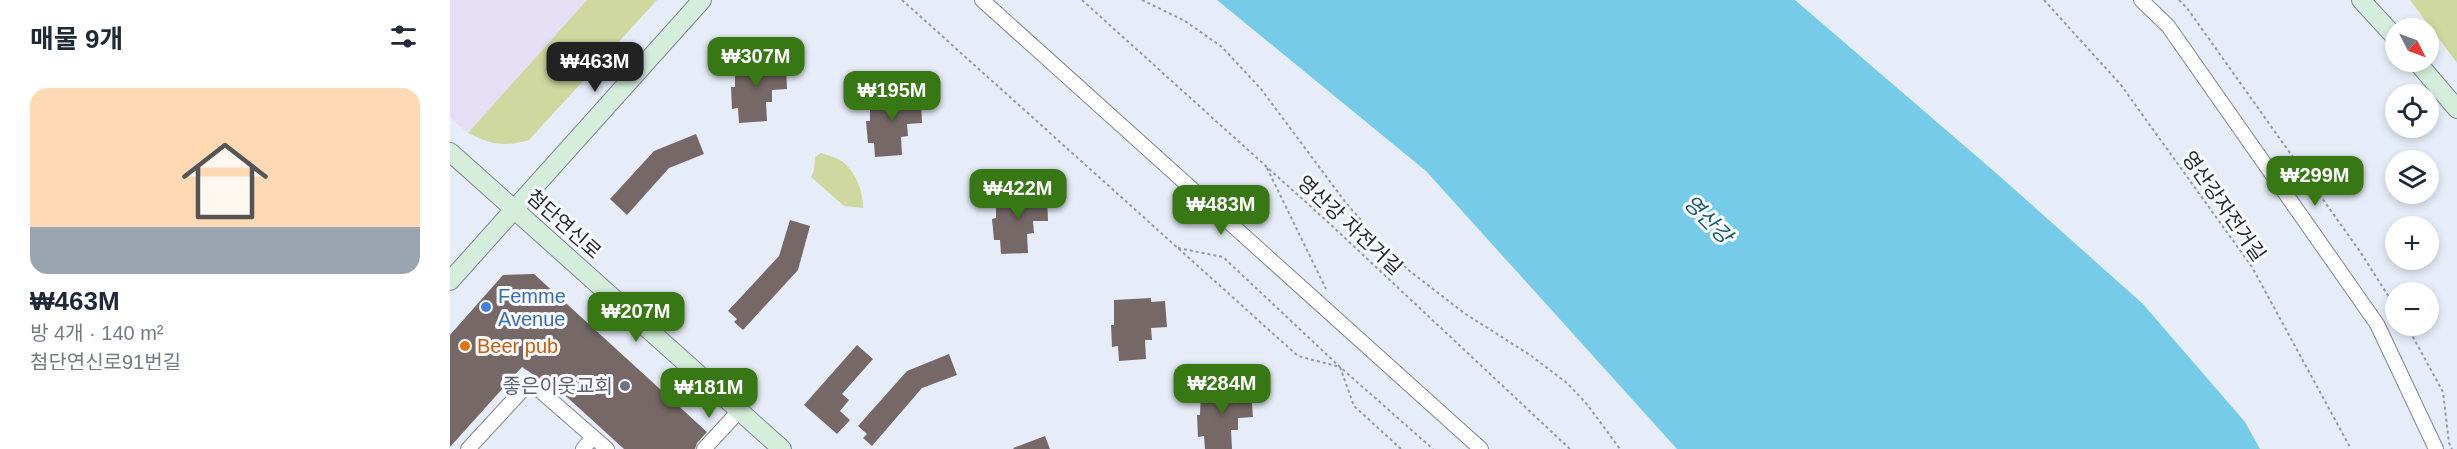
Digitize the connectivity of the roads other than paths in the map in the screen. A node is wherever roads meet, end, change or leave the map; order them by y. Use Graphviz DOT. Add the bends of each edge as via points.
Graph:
graph roads {
  1 [pos="702,0"];
  2 [pos="982,0"];
  3 [pos="2141,0"];
  4 [pos="2361,0"];
  5 [pos="2385,26"];
  6 [pos="2426,72"];
  7 [pos="2457,109"];
  8 [pos="450,152"];
  9 [pos="514,209"];
  10 [pos="450,281"];
  11 [pos="739,411"];
  12 [pos="593,437"];
  13 [pos="468,449"];
  14 [pos="583,449"];
  15 [pos="607,449"];
  16 [pos="704,449"];
  17 [pos="782,449"];
  18 [pos="1481,449"];
  19 [pos="2436,449"];
  1 -- 9 [label="street"];
  2 -- 18 [label="street"];
  3 -- 19 [label="street" via="2168,26 2377,324"];
  4 -- 5 [label="street"];
  6 -- 7 [label="street"];
  8 -- 9 [label="street, 첨단연신로"];
  9 -- 10 [label="street"];
  9 -- 11 [label="street, 첨단연신로"];
  11 -- 16 [label="street"];
  11 -- 17 [label="street, 첨단연신로"];
  12 -- 13 [label="street" via="530,382"];
  12 -- 14 [label="street"];
  12 -- 15 [label="street"];
}
